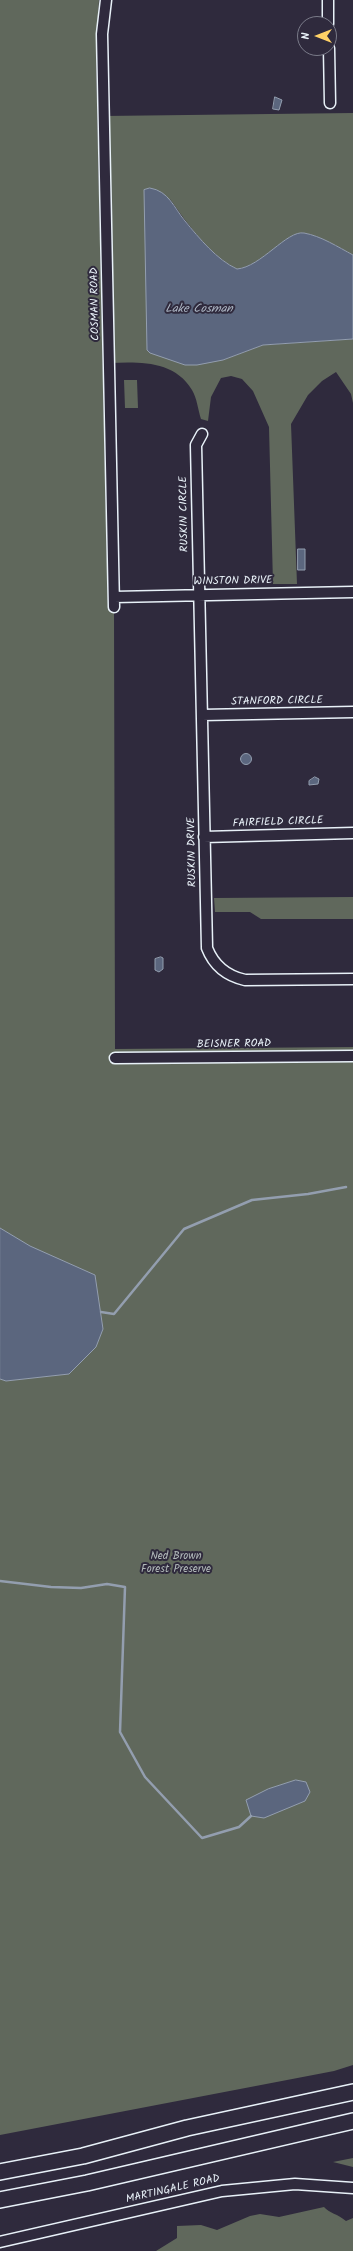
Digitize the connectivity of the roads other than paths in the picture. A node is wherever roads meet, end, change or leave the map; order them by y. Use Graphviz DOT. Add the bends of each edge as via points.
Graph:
graph roads {
  1 [pos="106,0"];
  2 [pos="328,0"];
  3 [pos="328,16"];
  4 [pos="329,56"];
  5 [pos="330,103"];
  6 [pos="202,434"];
  7 [pos="353,592"];
  8 [pos="199,594"];
  9 [pos="114,602"];
  10 [pos="353,712"];
  11 [pos="202,715"];
  12 [pos="353,832"];
  13 [pos="204,837"];
  14 [pos="353,979"];
  15 [pos="353,1056"];
  16 [pos="115,1058"];
  17 [pos="353,2092"];
  18 [pos="353,2121"];
  19 [pos="0,2172"];
  20 [pos="353,2188"];
  21 [pos="0,2200"];
  22 [pos="0,2242"];
  1 -- 9 [label="street, COSMAN ROAD" via="102,34"];
  2 -- 3 [label="street"];
  4 -- 5 [label="street"];
  6 -- 8 [label="street, RUSKIN CIRCLE" via="196,445"];
  7 -- 8 [label="street, WINSTON DRIVE"];
  8 -- 9 [label="street, WINSTON DRIVE"];
  8 -- 11 [label="street, RUSKIN DRIVE"];
  10 -- 11 [label="street, STANFORD CIRCLE"];
  11 -- 13 [label="street, RUSKIN DRIVE"];
  12 -- 13 [label="street, FAIRFIELD CIRCLE"];
  13 -- 14 [label="street, RUSKIN DRIVE" via="207,948 211,959 220,968 231,977 245,980"];
  15 -- 16 [label="street, BEISNER ROAD"];
  17 -- 19 [label="highway" via="187,2128 83,2156"];
  18 -- 21 [label="highway" via="87,2183"];
  20 -- 22 [label="street, MARTINGALE ROAD" via="295,2184 222,2191"];
}
